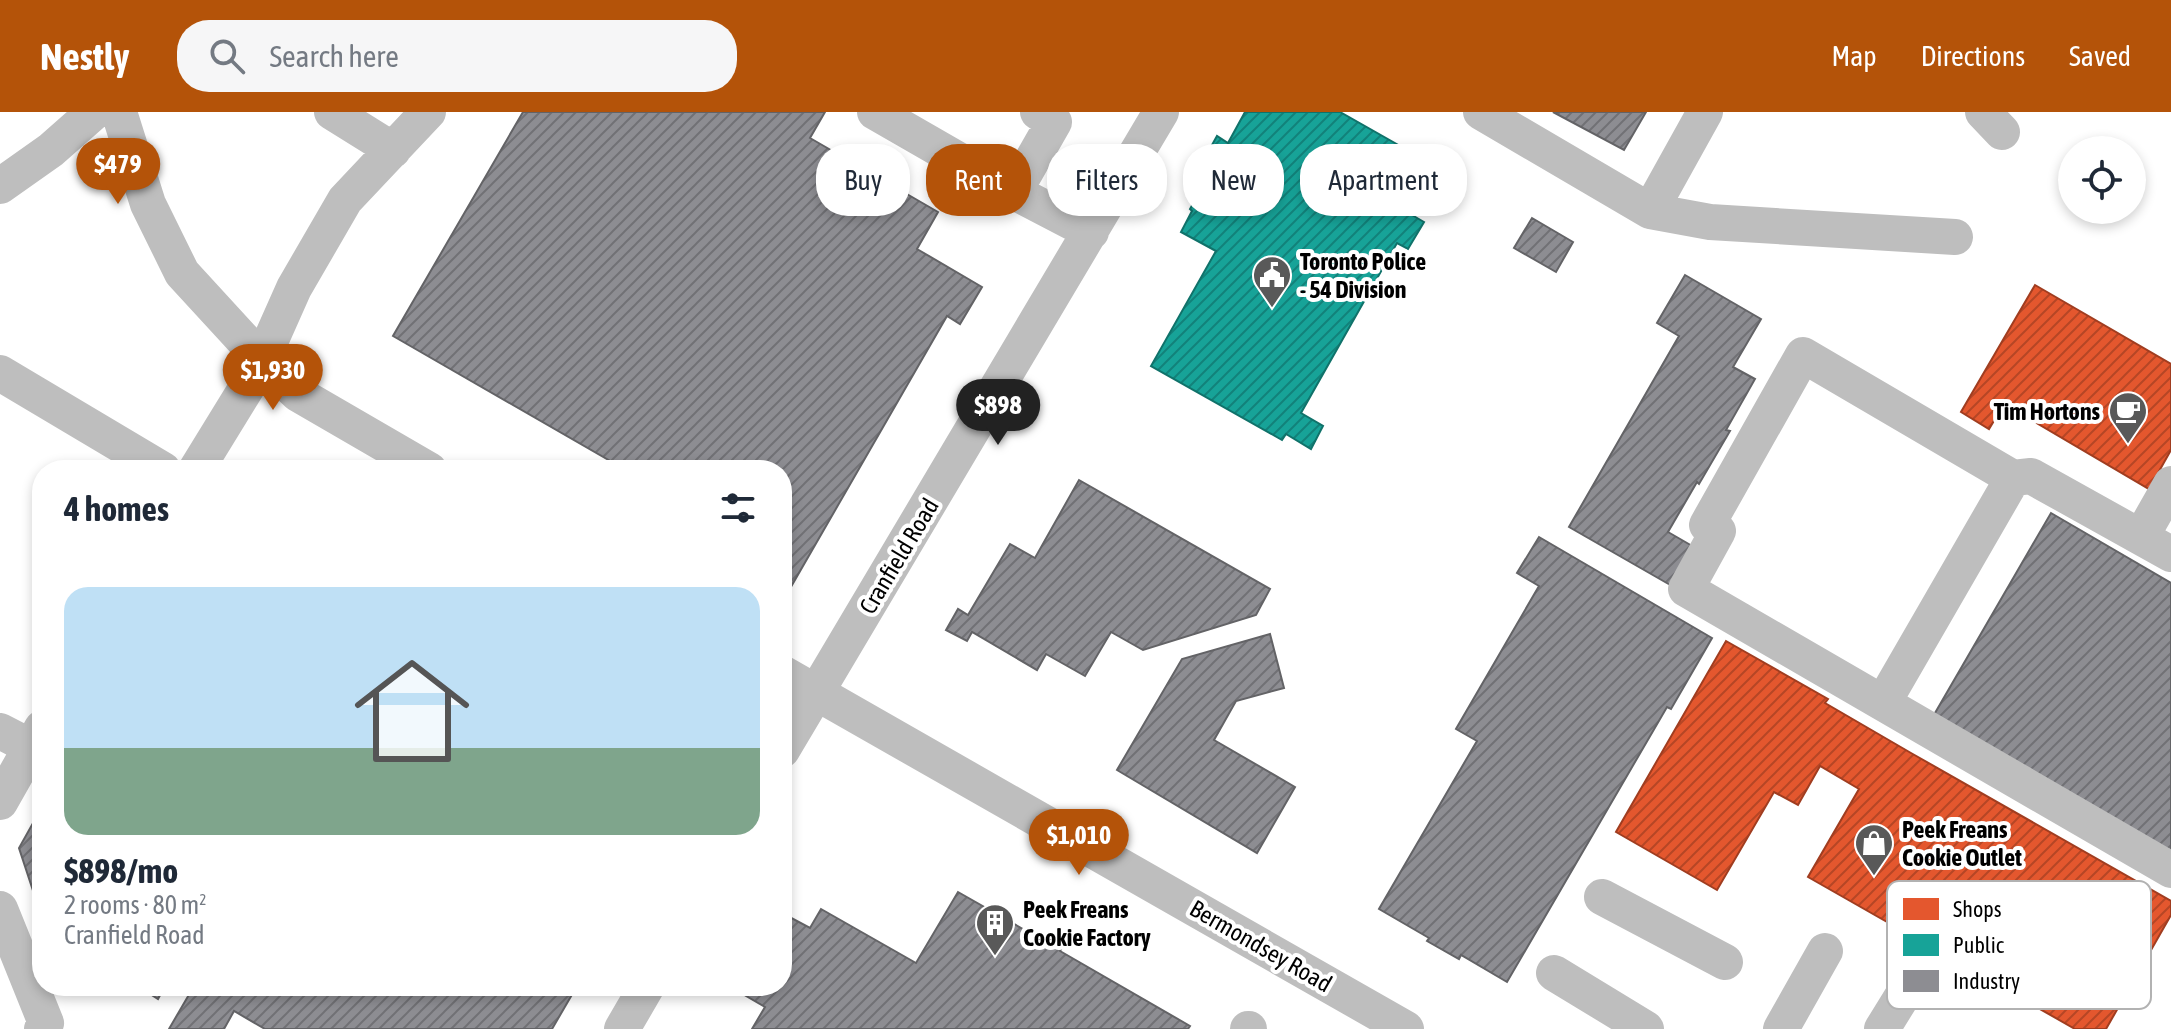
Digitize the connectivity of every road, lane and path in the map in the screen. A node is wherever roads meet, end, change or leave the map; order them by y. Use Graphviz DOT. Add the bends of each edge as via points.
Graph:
graph roads {
  1 [pos="94,112"];
  2 [pos="119,112"];
  3 [pos="332,112"];
  4 [pos="428,112"];
  5 [pos="875,112"];
  6 [pos="1038,112"];
  7 [pos="1161,112"];
  8 [pos="1481,112"];
  9 [pos="1705,112"];
  10 [pos="931,144"];
  11 [pos="393,150"];
  12 [pos="1031,162"];
  13 [pos="0,186"];
  14 [pos="1031,201"];
  15 [pos="1650,211"];
  16 [pos="1091,232"];
  17 [pos="1955,237"];
  18 [pos="262,360"];
  19 [pos="0,373"];
  20 [pos="146,460"];
  21 [pos="202,460"];
  22 [pos="412,460"];
  23 [pos="2013,478"];
  24 [pos="2171,484"];
  25 [pos="2156,545"];
  26 [pos="792,679"];
  27 [pos="817,693"];
  28 [pos="1883,703"];
  29 [pos="792,734"];
  30 [pos="24,735"];
  31 [pos="0,802"];
  32 [pos="2171,870"];
  33 [pos="1602,897"];
  34 [pos="0,909"];
  35 [pos="1825,951"];
  36 [pos="1725,962"];
  37 [pos="1554,973"];
  38 [pos="32,988"];
  39 [pos="35,996"];
  40 [pos="641,996"];
  41 [pos="1894,1009"];
  42 [pos="42,1029"];
  43 [pos="622,1029"];
  44 [pos="1406,1029"];
  45 [pos="1646,1029"];
  46 [pos="1781,1029"];
  47 [pos="1882,1029"];
  1 -- 13 [label="street"];
  2 -- 18 [label="street" via="148,204 182,273"];
  3 -- 11 [label="street"];
  4 -- 11 [label="street"];
  5 -- 10 [label="street"];
  6 -- 12 [label="street" via="1054,122"];
  7 -- 16 [label="street, Cranfield Road"];
  8 -- 15 [label="street"];
  9 -- 15 [label="street"];
  11 -- 18 [label="street" via="345,200 294,288"];
  14 -- 16 [label="street"];
  15 -- 17 [label="street" via="1710,222"];
  16 -- 27 [label="street, Cranfield Road"];
  18 -- 21 [label="street"];
  18 -- 22 [label="street" via="298,394"];
  19 -- 20 [label="street"];
  23 -- 25 [label="street" via="2031,476"];
  23 -- 28 [label="street"];
  23 -- 28 [label="street" via="1803,355 1707,525 1718,531 1686,589"];
  24 -- 25 [label="street"];
  26 -- 27 [label="street, Bermondsey Road"];
  27 -- 29 [label="street, Cranfield Road"];
  27 -- 44 [label="street, Bermondsey Road"];
  28 -- 32 [label="street"];
  30 -- 31 [label="street"];
  33 -- 36 [label="street"];
  34 -- 38 [label="street"];
  35 -- 46 [label="street"];
  37 -- 45 [label="street"];
  39 -- 42 [label="street" via="46,1023"];
  40 -- 43 [label="street"];
  41 -- 47 [label="street"];
}
